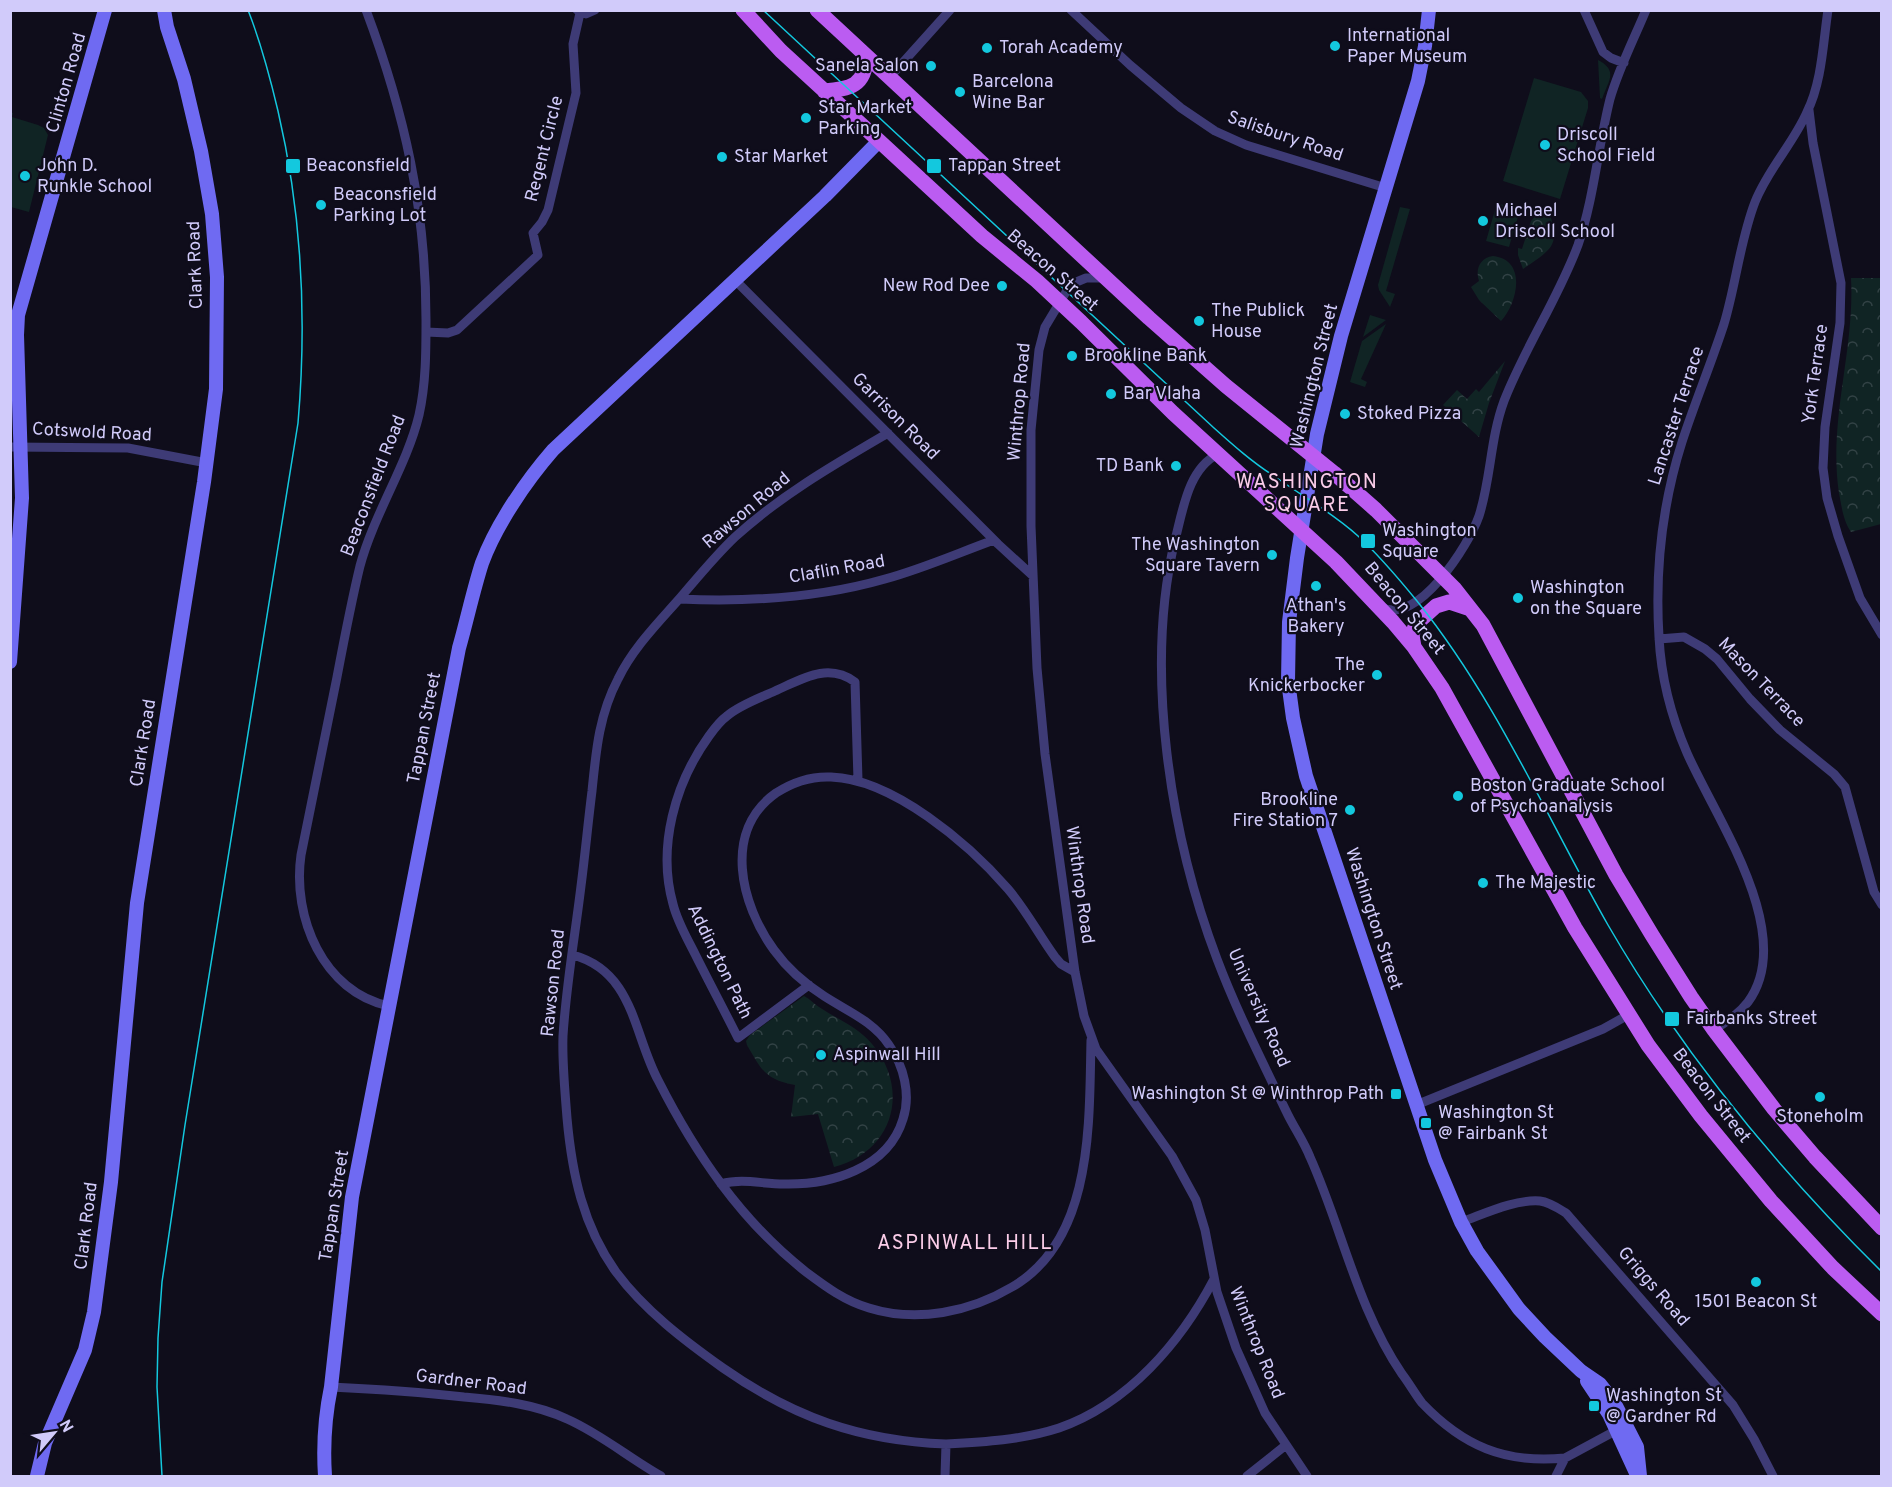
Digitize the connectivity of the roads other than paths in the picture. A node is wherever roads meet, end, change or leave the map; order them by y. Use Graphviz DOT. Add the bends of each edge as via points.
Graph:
graph roads {
  1 [pos="105,10"];
  2 [pos="165,10"];
  3 [pos="366,10"];
  4 [pos="595,10"];
  5 [pos="743,10"];
  6 [pos="817,10"];
  7 [pos="950,10"];
  8 [pos="1071,10"];
  9 [pos="1429,10"];
  10 [pos="1584,10"];
  11 [pos="1646,10"];
  12 [pos="1828,10"];
  13 [pos="578,12"];
  14 [pos="866,56"];
  15 [pos="1624,63"];
  16 [pos="889,78"];
  17 [pos="824,91"];
  18 [pos="1809,110"];
  19 [pos="879,141"];
  20 [pos="1386,188"];
  21 [pos="1106,279"];
  22 [pos="735,280"];
  23 [pos="1060,303"];
  24 [pos="15,311"];
  25 [pos="426,332"];
  26 [pos="888,433"];
  27 [pos="16,447"];
  28 [pos="1218,454"];
  29 [pos="1314,458"];
  30 [pos="207,463"];
  31 [pos="1301,531"];
  32 [pos="994,540"];
  33 [pos="1033,576"];
  34 [pos="1442,576"];
  35 [pos="680,599"];
  36 [pos="1379,606"];
  37 [pos="1473,610"];
  38 [pos="1881,635"];
  39 [pos="1659,639"];
  40 [pos="1414,647"];
  41 [pos="10,662"];
  42 [pos="858,780"];
  43 [pos="1881,905"];
  44 [pos="573,955"];
  45 [pos="1075,972"];
  46 [pos="808,985"];
  47 [pos="389,1006"];
  48 [pos="1628,1015"];
  49 [pos="1714,1030"];
  50 [pos="1091,1038"];
  51 [pos="1416,1106"];
  52 [pos="721,1184"];
  53 [pos="1461,1222"];
  54 [pos="1881,1227"];
  55 [pos="1214,1279"];
  56 [pos="1881,1314"];
  57 [pos="1581,1371"];
  58 [pos="331,1387"];
  59 [pos="1617,1430"];
  60 [pos="946,1444"];
  61 [pos="1286,1445"];
  62 [pos="1565,1458"];
  63 [pos="37,1476"];
  64 [pos="326,1476"];
  65 [pos="661,1476"];
  66 [pos="945,1476"];
  67 [pos="1247,1476"];
  68 [pos="1307,1476"];
  69 [pos="1556,1476"];
  70 [pos="1639,1476"];
  71 [pos="1773,1476"];
  1 -- 24 [label="street, Clinton Road"];
  2 -- 30 [label="street, Clark Road" via="213,214 216,389"];
  3 -- 25 [label="street, Beaconsfield Road" via="402,121 417,191"];
  4 -- 13 [label="street, Regent Circle"];
  5 -- 17 [label="main road, Beacon Street"];
  6 -- 14 [label="main road, Beacon Street"];
  7 -- 16 [label="street"];
  8 -- 20 [label="street, Salisbury Road" via="1181,108 1215,131 1246,145"];
  9 -- 20 [label="street, Washington Street" via="1421,69"];
  10 -- 15 [label="street" via="1603,52"];
  11 -- 15 [label="street"];
  12 -- 18 [label="street, Lancaster Terrace"];
  13 -- 25 [label="street, Regent Circle" via="573,42 574,100 547,212 533,233 538,255 458,330"];
  14 -- 16 [label="main road, Beacon Street"];
  14 -- 17 [label="main road" via="865,70 857,82 847,88"];
  15 -- 34 [label="street" via="1610,102 1578,243 1503,405 1475,526"];
  16 -- 21 [label="main road, Beacon Street"];
  17 -- 19 [label="main road, Beacon Street"];
  18 -- 38 [label="street, York Terrace" via="1841,283 1840,323 1825,427 1823,468 1827,498 1860,598"];
  18 -- 39 [label="street, Lancaster Terrace" via="1755,202 1724,323 1677,460 1659,562"];
  19 -- 22 [label="street, Tappan Street"];
  19 -- 23 [label="main road, Beacon Street"];
  20 -- 29 [label="street, Washington Street" via="1333,366"];
  21 -- 23 [label="street, Winthrop Road" via="1078,281"];
  21 -- 29 [label="main road, Beacon Street"];
  22 -- 26 [label="street, Garrison Road"];
  22 -- 47 [label="street, Tappan Street" via="553,450 494,538 459,648"];
  23 -- 28 [label="main road, Beacon Street"];
  23 -- 33 [label="street, Winthrop Road" via="1041,339 1036,368 1031,439"];
  24 -- 27 [label="street, Clinton Road"];
  25 -- 47 [label="street, Beaconsfield Road" via="419,415 358,573 299,871 301,908 321,955 353,991"];
  26 -- 32 [label="street, Garrison Road"];
  26 -- 35 [label="street, Rawson Road" via="806,483 748,526"];
  27 -- 30 [label="street, Cotswold Road" via="128,448"];
  27 -- 41 [label="street, Clinton Road" via="21,528"];
  28 -- 31 [label="main road, Beacon Street"];
  28 -- 62 [label="street, University Road" via="1202,464 1193,480 1172,554 1163,618 1169,775 1190,871 1217,958 1259,1055 1310,1157 1361,1294 1394,1363 1420,1400 1469,1442 1504,1456"];
  29 -- 31 [label="street, Washington Street"];
  29 -- 34 [label="main road, Beacon Street" via="1376,510"];
  30 -- 63 [label="street, Clark Road" via="137,903 111,1182 94,1312 85,1350 45,1443"];
  31 -- 36 [label="main road, Beacon Street"];
  31 -- 51 [label="street, Washington Street" via="1287,642 1296,737"];
  32 -- 33 [label="street, Garrison Road"];
  32 -- 35 [label="street, Claflin Road" via="914,570 856,586 748,599"];
  33 -- 45 [label="street, Winthrop Road" via="1045,754"];
  34 -- 36 [label="street" via="1411,607 1398,611"];
  34 -- 37 [label="main road, Beacon Street"];
  35 -- 44 [label="street, Rawson Road" via="626,664 601,720"];
  36 -- 40 [label="main road, Beacon Street"];
  37 -- 40 [label="main road" via="1449,602 1436,606 1416,624 1412,635"];
  37 -- 49 [label="main road, Beacon Street" via="1641,918"];
  39 -- 43 [label="street, Mason Terrace" via="1684,637 1705,649 1780,730 1845,787"];
  39 -- 49 [label="street, Lancaster Terrace" via="1663,674 1676,723 1743,866 1763,939 1762,965 1753,994 1742,1009"];
  40 -- 48 [label="main road, Beacon Street" via="1447,696 1575,928"];
  42 -- 45 [label="street" via="899,799 961,843 1008,890 1061,964"];
  42 -- 46 [label="street" via="819,777 789,785 760,808 745,840 741,867 752,912 778,956"];
  42 -- 46 [label="street, Addington Path" via="855,682 837,672 820,672 729,714 693,761 672,814 667,871 673,905 738,1038"];
  44 -- 52 [label="street" via="603,970 620,987 657,1079"];
  44 -- 60 [label="street, Rawson Road" via="563,1035 570,1145 578,1192 588,1221 619,1276 694,1347 781,1403 870,1436"];
  45 -- 50 [label="street, Winthrop Road"];
  46 -- 52 [label="street" via="872,1025 893,1051 903,1073 906,1094 900,1129 880,1155 844,1176 802,1184"];
  47 -- 58 [label="street, Tappan Street" via="352,1197"];
  48 -- 51 [label="street" via="1594,1033"];
  48 -- 56 [label="main road, Beacon Street" via="1743,1168 1802,1235"];
  49 -- 54 [label="main road, Beacon Street" via="1794,1132"];
  50 -- 52 [label="street" via="1086,1144 1071,1216 1056,1246 1040,1266 1016,1285 979,1305 906,1314 867,1308 844,1298 773,1244"];
  50 -- 55 [label="street, Winthrop Road" via="1110,1072 1185,1176 1201,1213"];
  51 -- 53 [label="street, Washington Street"];
  53 -- 57 [label="street, Washington Street" via="1512,1300"];
  53 -- 71 [label="street, Griggs Road" via="1509,1205 1540,1201 1566,1213 1733,1405"];
  55 -- 60 [label="street, Rawson Road" via="1158,1358 1108,1403 1065,1425 1039,1433"];
  55 -- 61 [label="street, Winthrop Road" via="1226,1322 1254,1389"];
  57 -- 59 [label="street, Washington Street"];
  57 -- 70 [label="street, Washington Street" via="1600,1384 1616,1406 1636,1447"];
  58 -- 64 [label="street, Tappan Street" via="326,1412"];
  58 -- 65 [label="street, Gardner Road" via="497,1400 542,1410 591,1431"];
  59 -- 62 [label="street"];
  59 -- 70 [label="street, Washington Street"];
  60 -- 66 [label="street"];
  61 -- 67 [label="street"];
  61 -- 68 [label="street, Winthrop Road"];
  62 -- 69 [label="street"];
}
